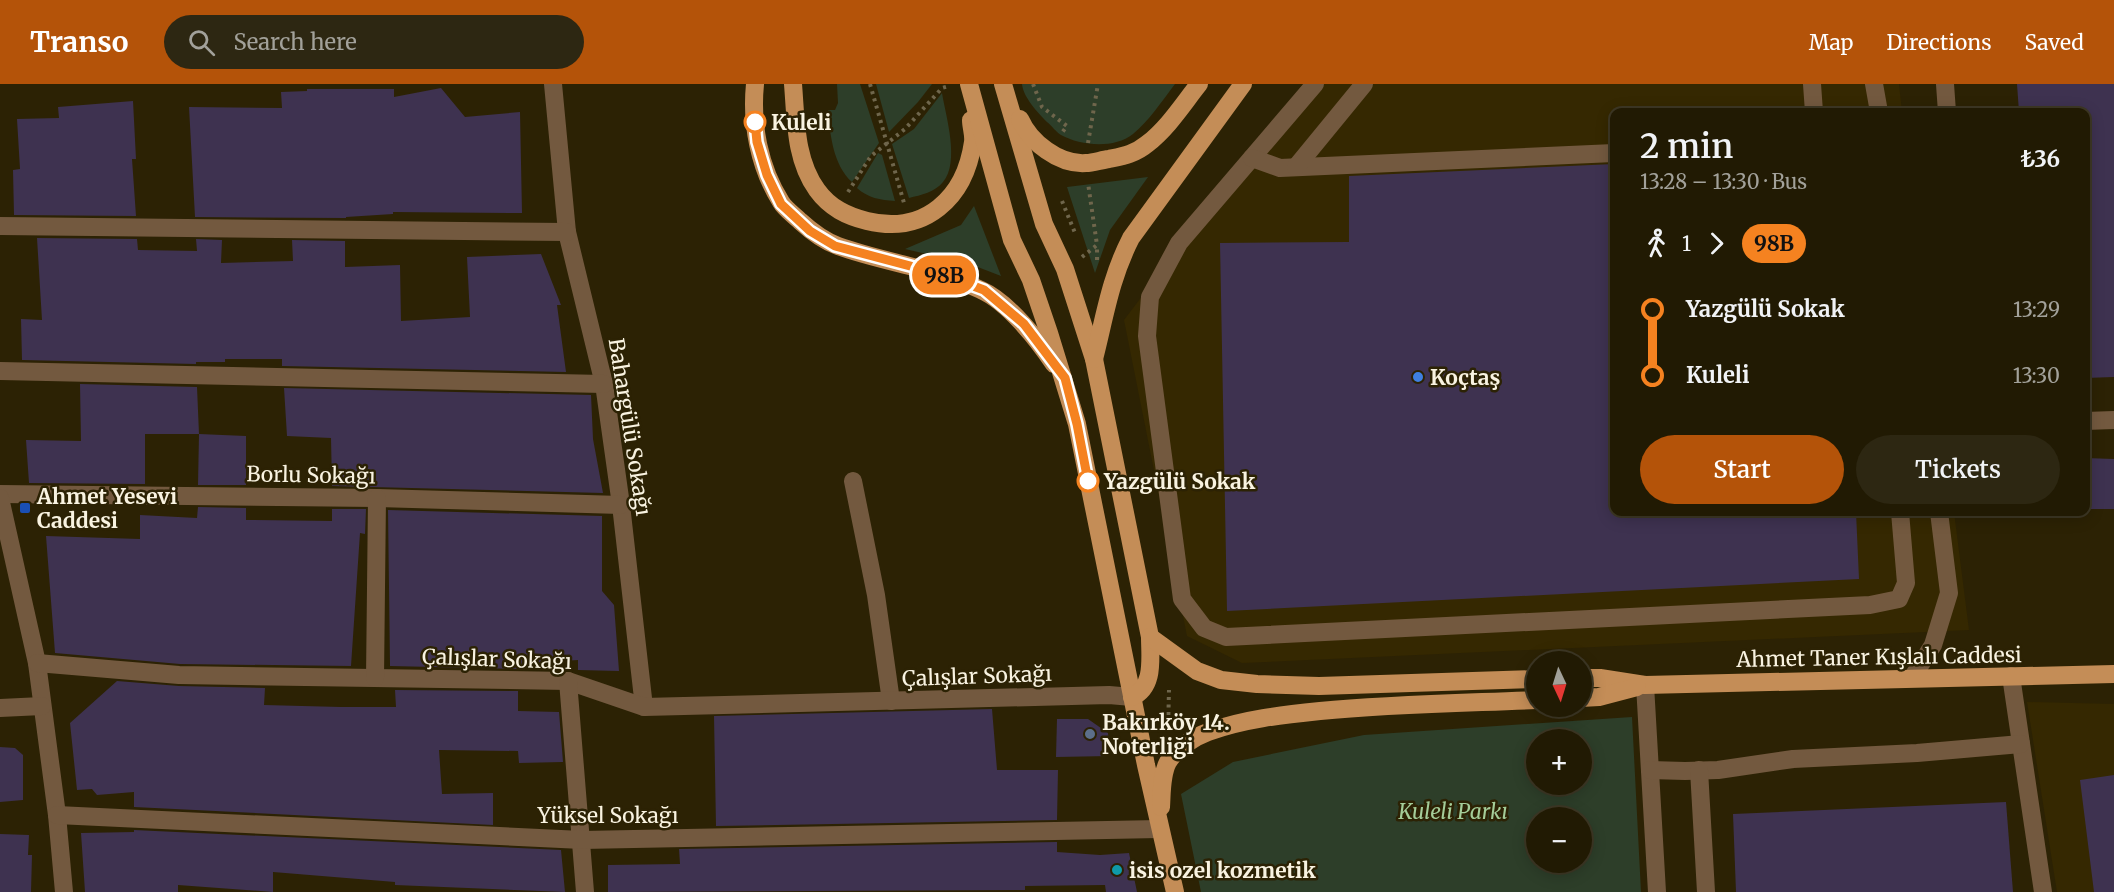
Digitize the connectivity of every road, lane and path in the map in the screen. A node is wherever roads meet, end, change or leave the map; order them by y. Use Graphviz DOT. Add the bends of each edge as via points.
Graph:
graph roads {
  1 [pos="554,84"];
  2 [pos="754,84"];
  3 [pos="793,84"];
  4 [pos="870,84"];
  5 [pos="952,84"];
  6 [pos="968,84"];
  7 [pos="1004,84"];
  8 [pos="1033,84"];
  9 [pos="1098,84"];
  10 [pos="1199,84"];
  11 [pos="1243,84"];
  12 [pos="1315,84"];
  13 [pos="1364,84"];
  14 [pos="1812,84"];
  15 [pos="1874,84"];
  16 [pos="1946,84"];
  17 [pos="1814,108"];
  18 [pos="1878,108"];
  19 [pos="1947,108"];
  20 [pos="1066,126"];
  21 [pos="886,142"];
  22 [pos="1610,153"];
  23 [pos="1251,158"];
  24 [pos="1085,163"];
  25 [pos="1296,167"];
  26 [pos="1060,195"];
  27 [pos="837,210"];
  28 [pos="909,224"];
  29 [pos="0,226"];
  30 [pos="567,232"];
  31 [pos="1076,236"];
  32 [pos="1080,246"];
  33 [pos="1084,256"];
  34 [pos="1094,359"];
  35 [pos="0,371"];
  36 [pos="1065,378"];
  37 [pos="604,384"];
  38 [pos="2114,420"];
  39 [pos="2090,421"];
  40 [pos="853,481"];
  41 [pos="0,496"];
  42 [pos="377,498"];
  43 [pos="621,505"];
  44 [pos="1900,516"];
  45 [pos="1939,516"];
  46 [pos="1150,637"];
  47 [pos="1169,650"];
  48 [pos="37,663"];
  49 [pos="2114,674"];
  50 [pos="2011,676"];
  51 [pos="375,678"];
  52 [pos="1912,678"];
  53 [pos="1526,679"];
  54 [pos="1592,679"];
  55 [pos="568,681"];
  56 [pos="1645,685"];
  57 [pos="1132,697"];
  58 [pos="1592,697"];
  59 [pos="1526,700"];
  60 [pos="891,701"];
  61 [pos="42,706"];
  62 [pos="0,708"];
  63 [pos="644,708"];
  64 [pos="2021,744"];
  65 [pos="1168,762"];
  66 [pos="1650,770"];
  67 [pos="1699,770"];
  68 [pos="57,815"];
  69 [pos="1160,829"];
  70 [pos="582,840"];
  71 [pos="64,892"];
  72 [pos="585,892"];
  73 [pos="1175,892"];
  74 [pos="1657,892"];
  75 [pos="1706,892"];
  76 [pos="2043,892"];
  1 -- 30 [label="street, Bahargülü Sokağı"];
  2 -- 36 [label="main road" via="757,142 781,204 810,231 835,246 944,275 984,290 1024,324"];
  3 -- 27 [label="main road" via="804,167 816,189"];
  4 -- 21 [label="path"];
  5 -- 21 [label="path" via="942,88 905,129"];
  6 -- 28 [label="main road" via="973,141 964,176 955,193 934,211"];
  6 -- 36 [label="main road" via="1012,240"];
  7 -- 24 [label="main road" via="1025,131 1036,143 1059,157"];
  7 -- 34 [label="main road" via="1044,224 1065,269"];
  8 -- 20 [label="path" via="1042,107"];
  9 -- 24 [label="path"];
  10 -- 24 [label="main road" via="1148,144 1133,154"];
  11 -- 34 [label="main road" via="1131,238 1110,289"];
  12 -- 23 [label="street"];
  13 -- 25 [label="street"];
  14 -- 17 [label="street"];
  15 -- 18 [label="street"];
  16 -- 19 [label="street"];
  21 -- 27 [label="path" via="871,156"];
  21 -- 28 [label="path"];
  22 -- 25 [label="street"];
  23 -- 25 [label="street" via="1281,168"];
  23 -- 44 [label="street" via="1179,243 1150,297 1147,336 1182,599 1204,628 1226,637 1870,605 1899,599 1906,583"];
  26 -- 31 [label="path"];
  27 -- 28 [label="main road" via="885,225"];
  29 -- 30 [label="street"];
  30 -- 37 [label="street, Bahargülü Sokağı"];
  32 -- 33 [label="path"];
  34 -- 46 [label="main road"];
  35 -- 37 [label="street"];
  36 -- 57 [label="main road"];
  37 -- 43 [label="street, Bahargülü Sokağı"];
  38 -- 39 [label="street"];
  40 -- 60 [label="street" via="876,595"];
  41 -- 42 [label="street, Borlu Sokağı"];
  41 -- 48 [label="street"];
  42 -- 43 [label="street, Borlu Sokağı"];
  42 -- 51 [label="street"];
  43 -- 63 [label="street, Bahargülü Sokağı"];
  45 -- 52 [label="street" via="1949,593 1933,645"];
  46 -- 47 [label="main road"];
  46 -- 57 [label="main road" via="1147,684"];
  47 -- 53 [label="main road" via="1197,671 1221,680 1257,684 1319,686"];
  47 -- 65 [label="path"];
  48 -- 51 [label="street, Çalışlar Sokağı" via="179,675"];
  48 -- 61 [label="street"];
  49 -- 50 [label="main road, Ahmet Taner Kışlalı Caddesi"];
  50 -- 52 [label="main road, Ahmet Taner Kışlalı Caddesi"];
  50 -- 64 [label="street"];
  51 -- 55 [label="street, Çalışlar Sokağı"];
  52 -- 56 [label="main road, Ahmet Taner Kışlalı Caddesi"];
  54 -- 56 [label="main road, Ahmet Taner Kışlalı Caddesi"];
  55 -- 63 [label="street, Çalışlar Sokağı"];
  55 -- 70 [label="street"];
  56 -- 58 [label="main road, Ahmet Taner Kışlalı Caddesi"];
  56 -- 66 [label="street"];
  57 -- 60 [label="street, Çalışlar Sokağı"];
  57 -- 69 [label="main road"];
  59 -- 65 [label="main road" via="1352,708 1268,717 1206,732 1185,744"];
  60 -- 63 [label="street, Çalışlar Sokağı"];
  61 -- 62 [label="street"];
  61 -- 68 [label="street"];
  64 -- 67 [label="street" via="1792,759"];
  64 -- 76 [label="street"];
  65 -- 69 [label="main road" via="1162,786"];
  66 -- 67 [label="street"];
  66 -- 74 [label="street"];
  67 -- 75 [label="street"];
  68 -- 70 [label="street, Yüksel Sokağı"];
  68 -- 71 [label="street"];
  69 -- 70 [label="street, Yüksel Sokağı"];
  69 -- 73 [label="main road"];
  70 -- 72 [label="street"];
}
